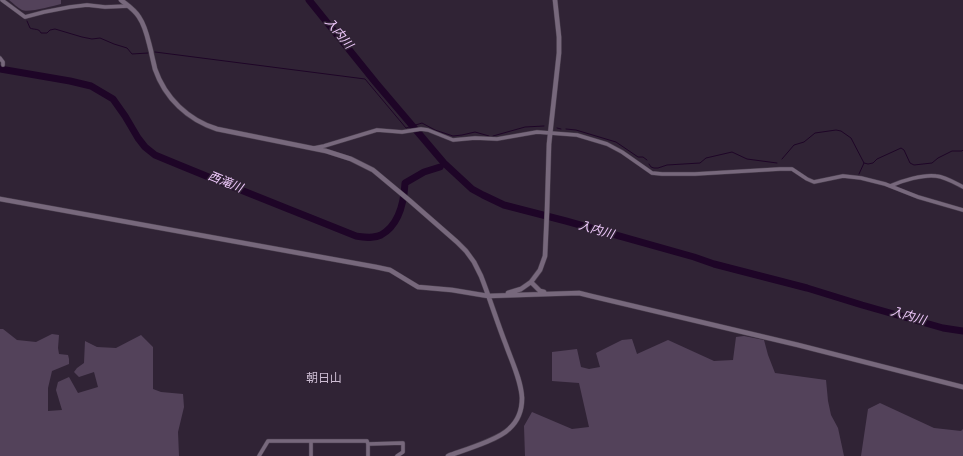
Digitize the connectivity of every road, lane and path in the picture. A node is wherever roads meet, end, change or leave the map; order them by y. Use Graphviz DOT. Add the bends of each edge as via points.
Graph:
graph roads {
  1 [pos="2,0"];
  2 [pos="121,0"];
  3 [pos="555,0"];
  4 [pos="130,6"];
  5 [pos="0,58"];
  6 [pos="3,65"];
  7 [pos="550,132"];
  8 [pos="313,148"];
  9 [pos="889,186"];
  10 [pos="963,187"];
  11 [pos="0,199"];
  12 [pos="963,210"];
  13 [pos="531,282"];
  14 [pos="548,294"];
  15 [pos="501,295"];
  16 [pos="488,296"];
  17 [pos="963,387"];
  18 [pos="311,441"];
  19 [pos="368,444"];
  20 [pos="259,456"];
  21 [pos="311,456"];
  22 [pos="368,456"];
  23 [pos="397,456"];
  24 [pos="448,456"];
  1 -- 4 [label="street" via="25,17 87,5"];
  2 -- 4 [label="street"];
  3 -- 7 [label="street" via="559,53"];
  4 -- 8 [label="street" via="143,23 155,69 162,85 186,114 216,129"];
  5 -- 6 [label="street"];
  7 -- 8 [label="street" via="497,139 453,140 421,128 402,132 377,130"];
  7 -- 9 [label="street" via="577,135 607,144 652,173 695,174 792,169 814,182 843,176"];
  7 -- 13 [label="street" via="545,256 540,270"];
  8 -- 16 [label="street" via="362,164 402,194 466,251 481,276"];
  9 -- 10 [label="street" via="919,177 937,176"];
  9 -- 12 [label="street"];
  11 -- 16 [label="street" via="376,267 390,270 418,287"];
  13 -- 14 [label="street" via="540,291"];
  13 -- 15 [label="street" via="521,289"];
  14 -- 15 [label="street"];
  14 -- 17 [label="street" via="579,293 798,344"];
  15 -- 16 [label="street"];
  16 -- 24 [label="street" via="519,384 521,408 513,425 502,434"];
  18 -- 19 [label="street" via="368,440"];
  18 -- 20 [label="street" via="268,441"];
  18 -- 21 [label="street"];
  19 -- 22 [label="street"];
  19 -- 23 [label="street" via="403,443 403,452"];
}
